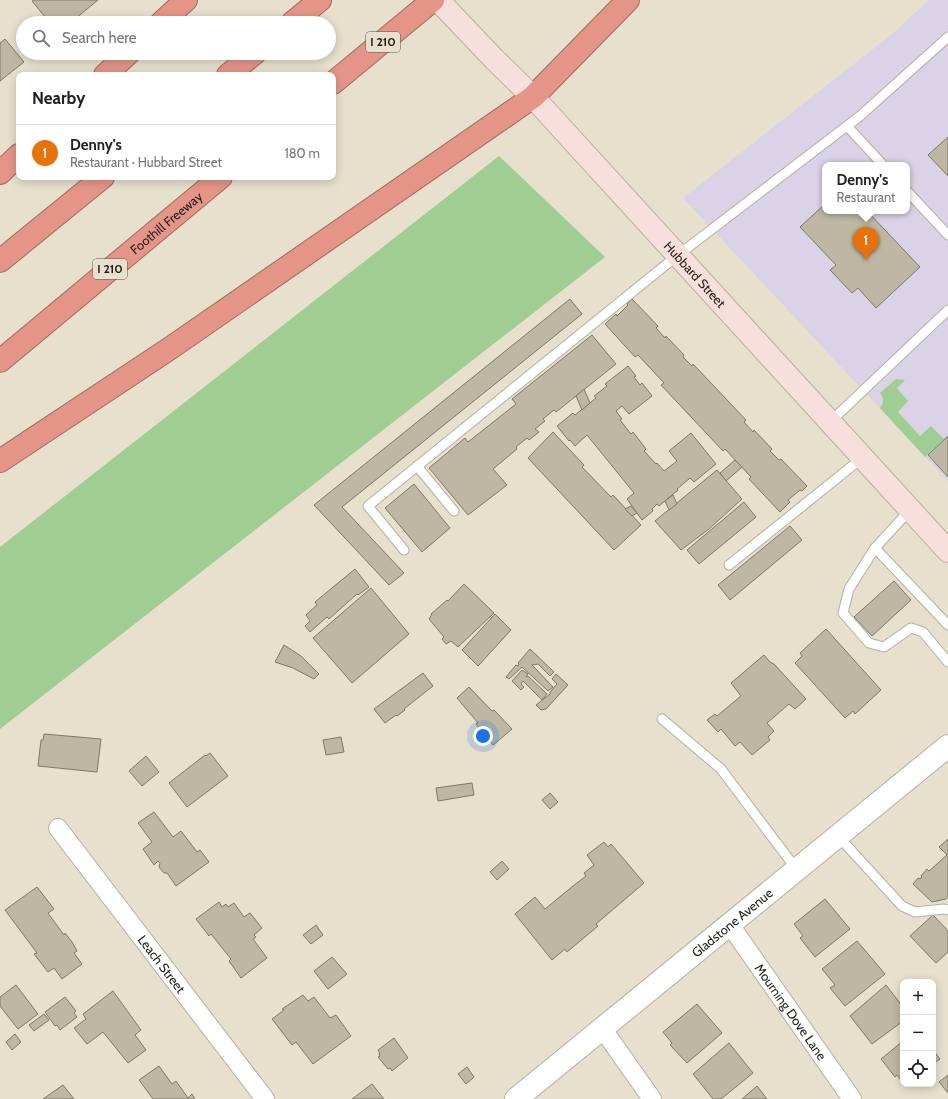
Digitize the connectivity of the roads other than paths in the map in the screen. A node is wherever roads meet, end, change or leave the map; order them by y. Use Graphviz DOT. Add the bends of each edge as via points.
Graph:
graph roads {
  1 [pos="186,0"];
  2 [pos="320,0"];
  3 [pos="433,0"];
  4 [pos="438,0"];
  5 [pos="628,0"];
  6 [pos="169,16"];
  7 [pos="301,16"];
  8 [pos="948,37"];
  9 [pos="122,60"];
  10 [pos="246,60"];
  11 [pos="109,72"];
  12 [pos="232,72"];
  13 [pos="336,81"];
  14 [pos="533,97"];
  15 [pos="847,126"];
  16 [pos="16,158"];
  17 [pos="880,162"];
  18 [pos="0,173"];
  19 [pos="99,180"];
  20 [pos="217,180"];
  21 [pos="910,194"];
  22 [pos="948,235"];
  23 [pos="678,255"];
  24 [pos="0,260"];
  25 [pos="948,310"];
  26 [pos="0,361"];
  27 [pos="830,422"];
  28 [pos="862,458"];
  29 [pos="0,461"];
  30 [pos="417,466"];
  31 [pos="910,510"];
  32 [pos="454,511"];
  33 [pos="875,548"];
  34 [pos="404,550"];
  35 [pos="948,551"];
  36 [pos="729,565"];
  37 [pos="948,625"];
  38 [pos="947,659"];
  39 [pos="662,720"];
  40 [pos="948,746"];
  41 [pos="58,828"];
  42 [pos="838,836"];
  43 [pos="797,870"];
  44 [pos="948,910"];
  45 [pos="730,925"];
  46 [pos="602,1028"];
  47 [pos="265,1099"];
  48 [pos="516,1099"];
  49 [pos="652,1099"];
  50 [pos="852,1099"];
  1 -- 6 [label="highway"];
  2 -- 7 [label="highway"];
  3 -- 13 [label="highway, I 210"];
  4 -- 14 [label="main road, Hubbard Street"];
  5 -- 14 [label="highway"];
  8 -- 15 [label="lane"];
  9 -- 11 [label="highway"];
  10 -- 12 [label="highway"];
  14 -- 23 [label="main road, Hubbard Street"];
  14 -- 29 [label="highway" via="169,349"];
  15 -- 17 [label="lane"];
  15 -- 23 [label="lane"];
  16 -- 18 [label="highway"];
  19 -- 24 [label="highway"];
  20 -- 26 [label="highway, Foothill Freeway / I 210"];
  21 -- 22 [label="lane"];
  23 -- 27 [label="main road, Hubbard Street"];
  23 -- 30 [label="lane"];
  25 -- 27 [label="lane"];
  27 -- 28 [label="main road, Hubbard Street"];
  28 -- 31 [label="main road, Hubbard Street"];
  28 -- 36 [label="lane"];
  30 -- 32 [label="lane"];
  30 -- 34 [label="lane" via="368,506"];
  31 -- 33 [label="lane"];
  31 -- 35 [label="main road, Hubbard Street"];
  33 -- 37 [label="lane"];
  33 -- 38 [label="lane" via="849,589 843,613 869,643 884,647 911,628 923,632"];
  39 -- 43 [label="lane" via="721,769"];
  40 -- 42 [label="street, Gladstone Avenue"];
  41 -- 47 [label="street, Leach Street"];
  42 -- 43 [label="street, Gladstone Avenue"];
  42 -- 44 [label="lane" via="902,906 915,912"];
  43 -- 45 [label="street, Gladstone Avenue"];
  45 -- 46 [label="street, Gladstone Avenue"];
  45 -- 50 [label="street, Mourning Dove Lane"];
  46 -- 48 [label="street, Gladstone Avenue"];
  46 -- 49 [label="street"];
}
